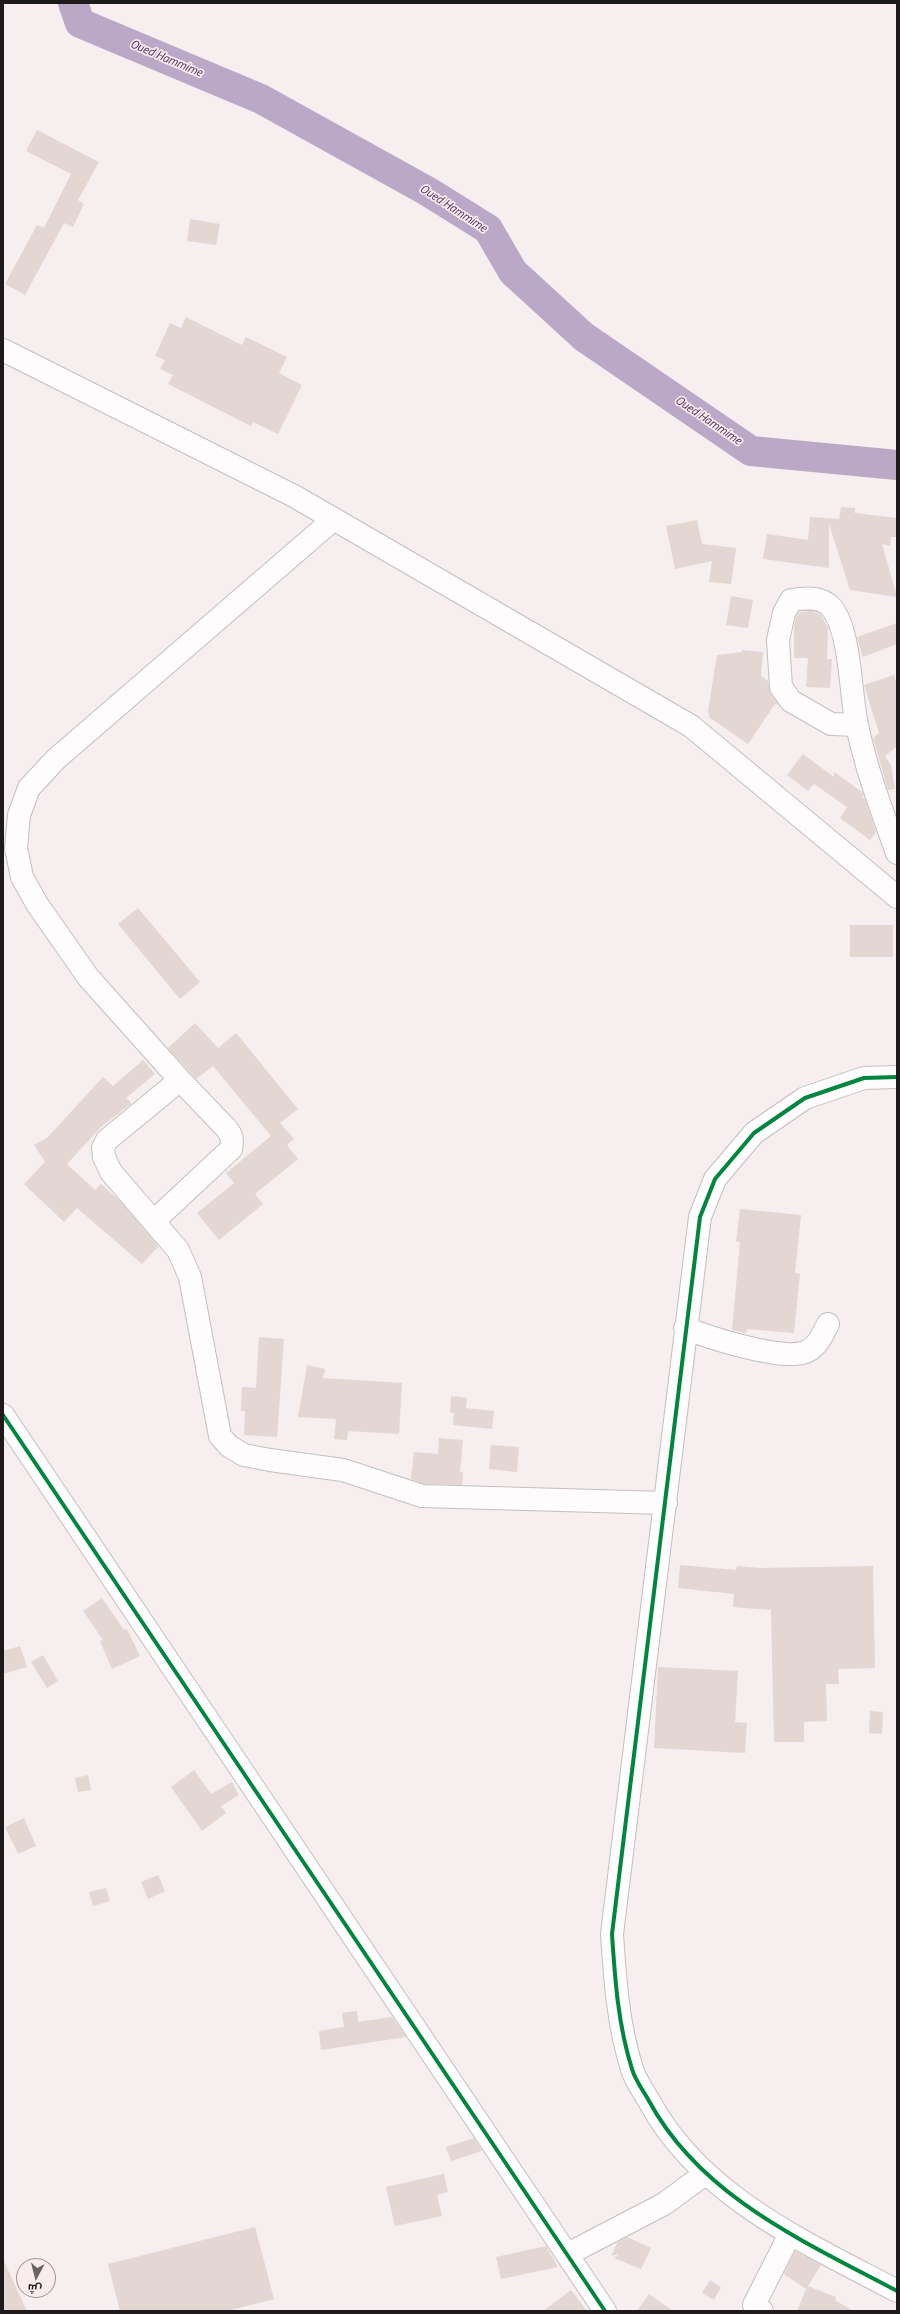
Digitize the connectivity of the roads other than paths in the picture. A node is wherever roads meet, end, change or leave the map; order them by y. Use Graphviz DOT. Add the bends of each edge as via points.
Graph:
graph roads {
  1 [pos="3,350"];
  2 [pos="334,519"];
  3 [pos="857,725"];
  4 [pos="897,853"];
  5 [pos="897,897"];
  6 [pos="897,1077"];
  7 [pos="180,1080"];
  8 [pos="154,1221"];
  9 [pos="828,1324"];
  10 [pos="685,1328"];
  11 [pos="3,1415"];
  12 [pos="666,1503"];
  13 [pos="705,2174"];
  14 [pos="790,2234"];
  15 [pos="568,2254"];
  16 [pos="897,2291"];
  17 [pos="605,2311"];
  18 [pos="762,2311"];
  1 -- 2 [label="street" via="294,496"];
  2 -- 5 [label="street" via="691,726"];
  2 -- 7 [label="street" via="56,759 29,788 19,815 16,848 22,877 37,904 88,977"];
  3 -- 3 [label="street" via="842,627 831,606 811,597 791,600 784,613 778,640 781,687 790,701 831,724"];
  3 -- 4 [label="street" via="875,792"];
  6 -- 10 [label="street" via="864,1078 805,1098 754,1133 720,1173 715,1179 700,1217"];
  7 -- 8 [label="street" via="108,1140 103,1148 111,1172"];
  7 -- 8 [label="street" via="226,1128 233,1141 231,1149"];
  8 -- 12 [label="street" via="178,1250 190,1277 220,1436 229,1446 244,1455 343,1470 422,1496"];
  9 -- 10 [label="street" via="819,1342 803,1353 783,1354 709,1337"];
  10 -- 12 [label="street"];
  11 -- 15 [label="street"];
  12 -- 13 [label="street" via="612,1934 618,2012 632,2070 660,2121"];
  13 -- 14 [label="street" via="772,2224"];
  13 -- 15 [label="street" via="664,2204"];
  14 -- 16 [label="street"];
  14 -- 18 [label="street" via="754,2305"];
  15 -- 17 [label="street"];
}
